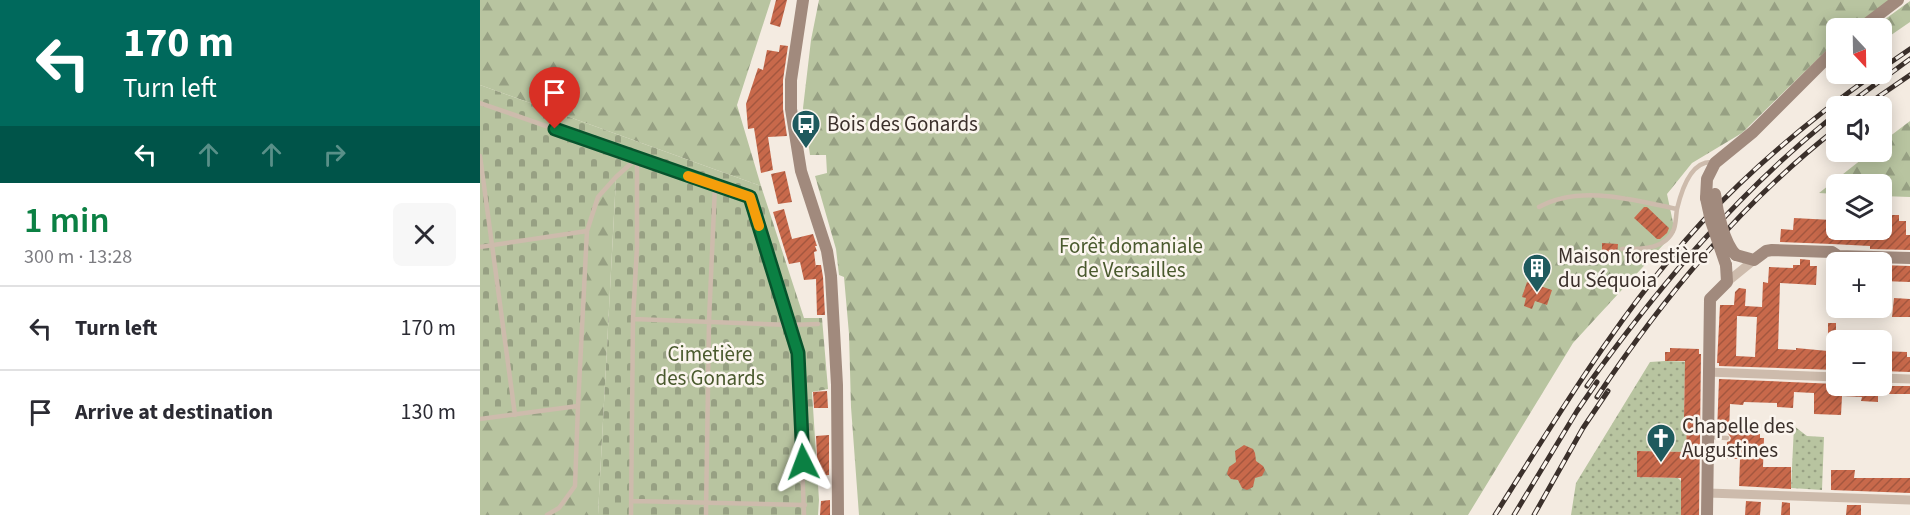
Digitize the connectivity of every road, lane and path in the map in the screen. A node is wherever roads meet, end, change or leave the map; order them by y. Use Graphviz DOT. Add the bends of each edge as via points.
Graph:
graph roads {
  1 [pos="803,0"];
  2 [pos="1898,0"];
  3 [pos="1874,18"];
  4 [pos="1826,59"];
  5 [pos="480,103"];
  6 [pos="480,156"];
  7 [pos="637,158"];
  8 [pos="1718,164"];
  9 [pos="715,186"];
  10 [pos="1710,196"];
  11 [pos="1539,207"];
  12 [pos="1677,209"];
  13 [pos="587,231"];
  14 [pos="492,245"];
  15 [pos="480,247"];
  16 [pos="1622,249"];
  17 [pos="1910,258"];
  18 [pos="1754,260"];
  19 [pos="1731,278"];
  20 [pos="633,319"];
  21 [pos="709,321"];
  22 [pos="818,324"];
  23 [pos="790,325"];
  24 [pos="1708,372"];
  25 [pos="1826,377"];
  26 [pos="1892,378"];
  27 [pos="1910,379"];
  28 [pos="578,406"];
  29 [pos="515,414"];
  30 [pos="480,419"];
  31 [pos="1708,437"];
  32 [pos="1727,438"];
  33 [pos="1708,493"];
  34 [pos="1910,500"];
  35 [pos="632,501"];
  36 [pos="706,503"];
  37 [pos="805,505"];
  38 [pos="547,515"];
  39 [pos="631,515"];
  40 [pos="706,515"];
  41 [pos="804,515"];
  42 [pos="838,515"];
  43 [pos="1707,515"];
  1 -- 42 [label="street" via="791,109 801,171 827,251 831,276"];
  2 -- 3 [label="street"];
  4 -- 8 [label="street"];
  5 -- 7 [label="lane"];
  6 -- 14 [label="lane"];
  7 -- 9 [label="lane"];
  7 -- 13 [label="lane" via="598,197"];
  7 -- 20 [label="lane"];
  8 -- 10 [label="street" via="1707,179"];
  8 -- 12 [label="lane" via="1709,161 1696,168 1682,187"];
  9 -- 21 [label="lane"];
  9 -- 23 [label="lane" via="750,197"];
  10 -- 18 [label="street, bridge" via="1729,246 1736,255"];
  10 -- 19 [label="street, bridge" via="1714,230"];
  11 -- 12 [label="lane" via="1554,199 1589,195"];
  12 -- 16 [label="lane" via="1674,230 1664,242 1650,248"];
  13 -- 14 [label="lane"];
  13 -- 28 [label="lane"];
  14 -- 15 [label="lane"];
  14 -- 29 [label="lane"];
  17 -- 18 [label="street" via="1772,250"];
  18 -- 19 [label="street"];
  19 -- 24 [label="street" via="1710,299"];
  20 -- 21 [label="lane"];
  20 -- 35 [label="lane"];
  21 -- 23 [label="lane"];
  21 -- 36 [label="lane"];
  22 -- 23 [label="lane"];
  23 -- 37 [label="lane" via="798,353"];
  24 -- 25 [label="street"];
  24 -- 31 [label="street"];
  26 -- 27 [label="street"];
  28 -- 29 [label="lane"];
  28 -- 38 [label="lane" via="575,486 559,508"];
  29 -- 30 [label="lane"];
  31 -- 32 [label="lane"];
  31 -- 33 [label="street"];
  33 -- 34 [label="street"];
  33 -- 43 [label="street"];
  35 -- 36 [label="lane"];
  35 -- 39 [label="lane"];
  36 -- 37 [label="lane"];
  36 -- 40 [label="lane"];
  37 -- 41 [label="lane"];
}
